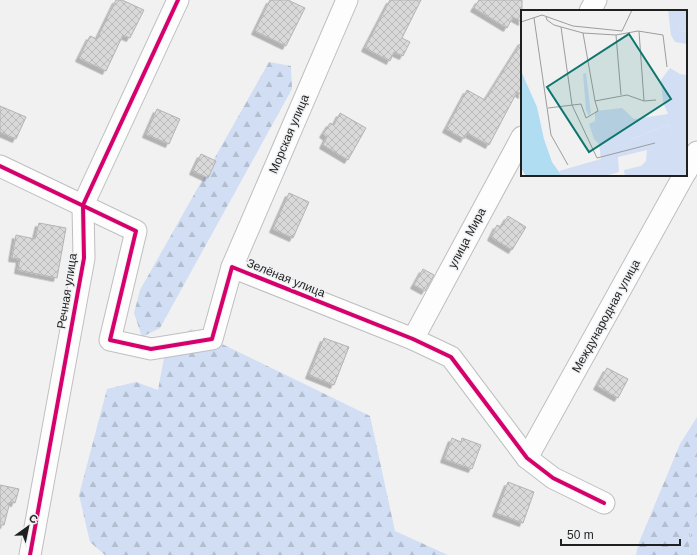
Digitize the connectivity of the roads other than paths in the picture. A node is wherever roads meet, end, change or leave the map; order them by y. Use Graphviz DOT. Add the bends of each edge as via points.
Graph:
graph roads {
  1 [pos="178,0"];
  2 [pos="347,0"];
  3 [pos="596,0"];
  4 [pos="591,10"];
  5 [pos="521,139"];
  6 [pos="697,152"];
  7 [pos="0,166"];
  8 [pos="687,170"];
  9 [pos="683,176"];
  10 [pos="83,205"];
  11 [pos="232,267"];
  12 [pos="413,339"];
  13 [pos="527,458"];
  14 [pos="604,503"];
  15 [pos="30,555"];
  1 -- 10 [label="street, Речная улица"];
  2 -- 11 [label="street, Морская улица"];
  3 -- 4 [label="street"];
  5 -- 12 [label="street, улица Мира"];
  6 -- 8 [label="street"];
  7 -- 10 [label="street, Зелёная улица"];
  9 -- 13 [label="street, Международная улица"];
  10 -- 11 [label="street, Зелёная улица" via="136,231 110,340 151,349 212,339"];
  10 -- 15 [label="street, Речная улица" via="84,258"];
  11 -- 12 [label="street, Зелёная улица"];
  12 -- 13 [label="street, Зелёная улица" via="451,358"];
  13 -- 14 [label="street, Зелёная улица" via="553,478"];
}
